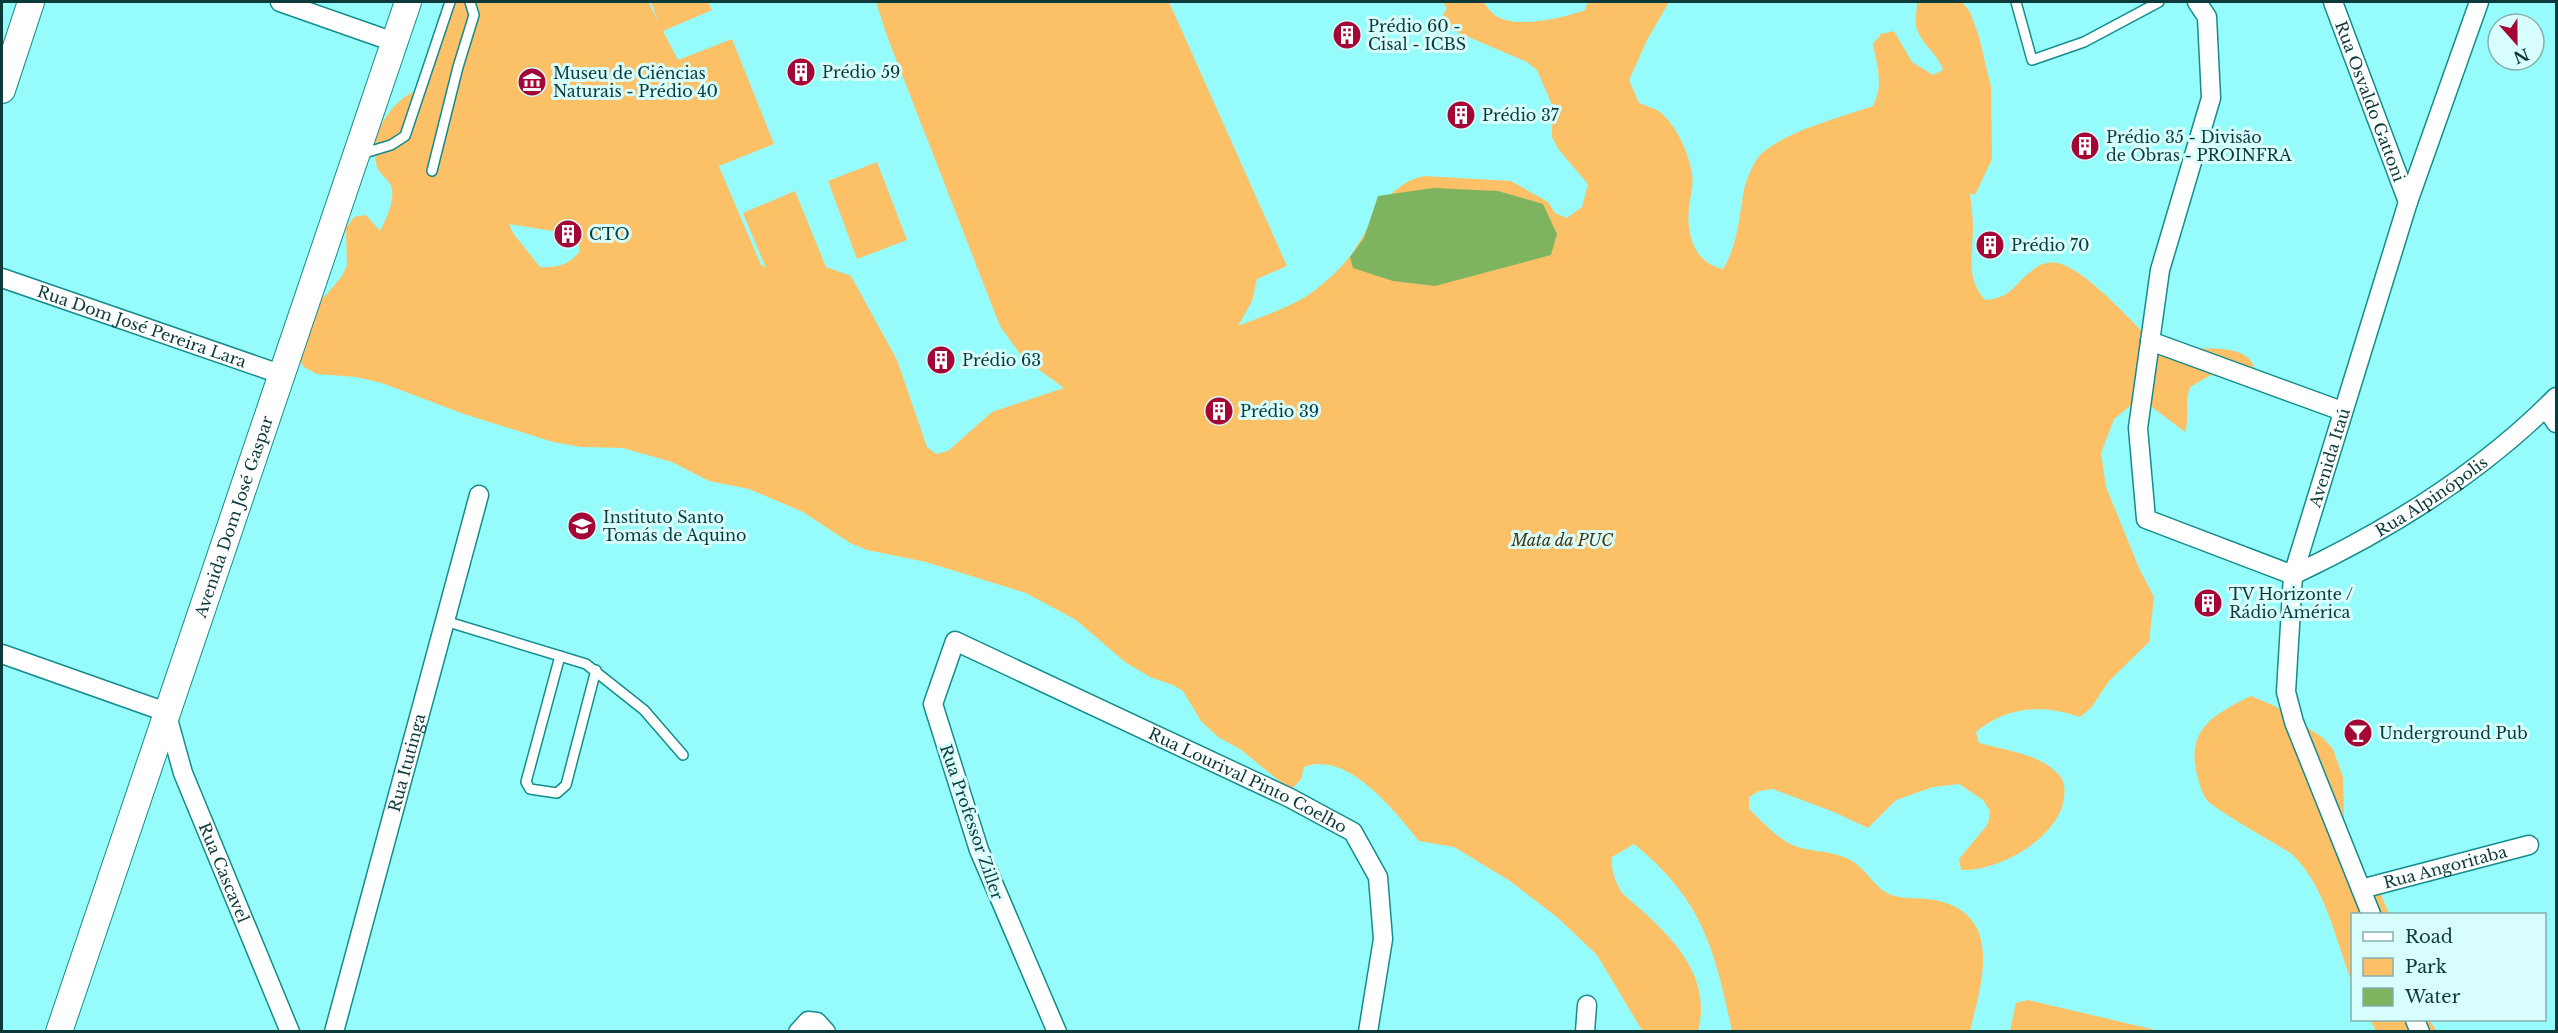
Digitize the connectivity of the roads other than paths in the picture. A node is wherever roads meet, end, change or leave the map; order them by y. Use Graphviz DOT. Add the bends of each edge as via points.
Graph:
graph roads {
  1 [pos="31,2"];
  2 [pos="280,2"];
  3 [pos="408,2"];
  4 [pos="450,2"];
  5 [pos="470,2"];
  6 [pos="2016,2"];
  7 [pos="2159,2"];
  8 [pos="2197,2"];
  9 [pos="2333,2"];
  10 [pos="2479,2"];
  11 [pos="394,42"];
  12 [pos="2,90"];
  13 [pos="357,155"];
  14 [pos="432,171"];
  15 [pos="2408,202"];
  16 [pos="2,278"];
  17 [pos="2150,341"];
  18 [pos="283,375"];
  19 [pos="2553,409"];
  20 [pos="2342,411"];
  21 [pos="479,495"];
  22 [pos="2293,575"];
  23 [pos="445,621"];
  24 [pos="955,641"];
  25 [pos="2,654"];
  26 [pos="560,656"];
  27 [pos="596,670"];
  28 [pos="166,712"];
  29 [pos="683,755"];
  30 [pos="2529,845"];
  31 [pos="2361,889"];
  32 [pos="2370,913"];
  33 [pos="1587,1005"];
  34 [pos="59,1032"];
  35 [pos="290,1032"];
  36 [pos="334,1032"];
  37 [pos="798,1032"];
  38 [pos="826,1032"];
  39 [pos="1057,1032"];
  40 [pos="1368,1032"];
  41 [pos="1585,1032"];
  1 -- 12 [label="street"];
  2 -- 11 [label="street"];
  3 -- 11 [label="street, Avenida Dom José Gaspar"];
  4 -- 13 [label="lane" via="405,136 391,145"];
  5 -- 14 [label="lane" via="474,15"];
  6 -- 7 [label="lane" via="2032,60 2084,42"];
  8 -- 17 [label="street" via="2207,17 2211,98 2160,270"];
  9 -- 15 [label="street, Rua Osvaldo Gattoni"];
  10 -- 15 [label="street, Avenida Itaú"];
  11 -- 13 [label="street, Avenida Dom José Gaspar"];
  13 -- 18 [label="street, Avenida Dom José Gaspar"];
  15 -- 20 [label="street, Avenida Itaú"];
  16 -- 18 [label="street, Rua Dom José Pereira Lara"];
  17 -- 20 [label="street"];
  17 -- 22 [label="street" via="2138,428 2146,519"];
  18 -- 28 [label="street, Avenida Dom José Gaspar"];
  19 -- 22 [label="street, Rua Alpinópolis" via="2466,476 2349,548"];
  20 -- 22 [label="street, Avenida Itaú"];
  21 -- 23 [label="street, Rua Itutinga"];
  22 -- 31 [label="street, Avenida Itaú" via="2286,692 2294,722"];
  23 -- 26 [label="lane"];
  23 -- 36 [label="street, Rua Itutinga"];
  24 -- 39 [label="street, Rua Professor Ziller" via="933,704 937,720 979,850"];
  24 -- 40 [label="street, Rua Lourival Pinto Coelho" via="1290,798 1353,832 1378,877 1383,939"];
  25 -- 28 [label="street"];
  26 -- 27 [label="lane"];
  26 -- 27 [label="lane" via="526,782 531,789 557,793 567,785"];
  27 -- 29 [label="lane" via="644,710"];
  28 -- 34 [label="street, Avenida Dom José Gaspar"];
  28 -- 35 [label="street, Rua Cascavel" via="183,773"];
  30 -- 31 [label="street, Rua Angoritaba"];
  31 -- 32 [label="street, Avenida Itaú"];
  33 -- 41 [label="street"];
  37 -- 38 [label="street" via="808,1021 817,1022"];
}
